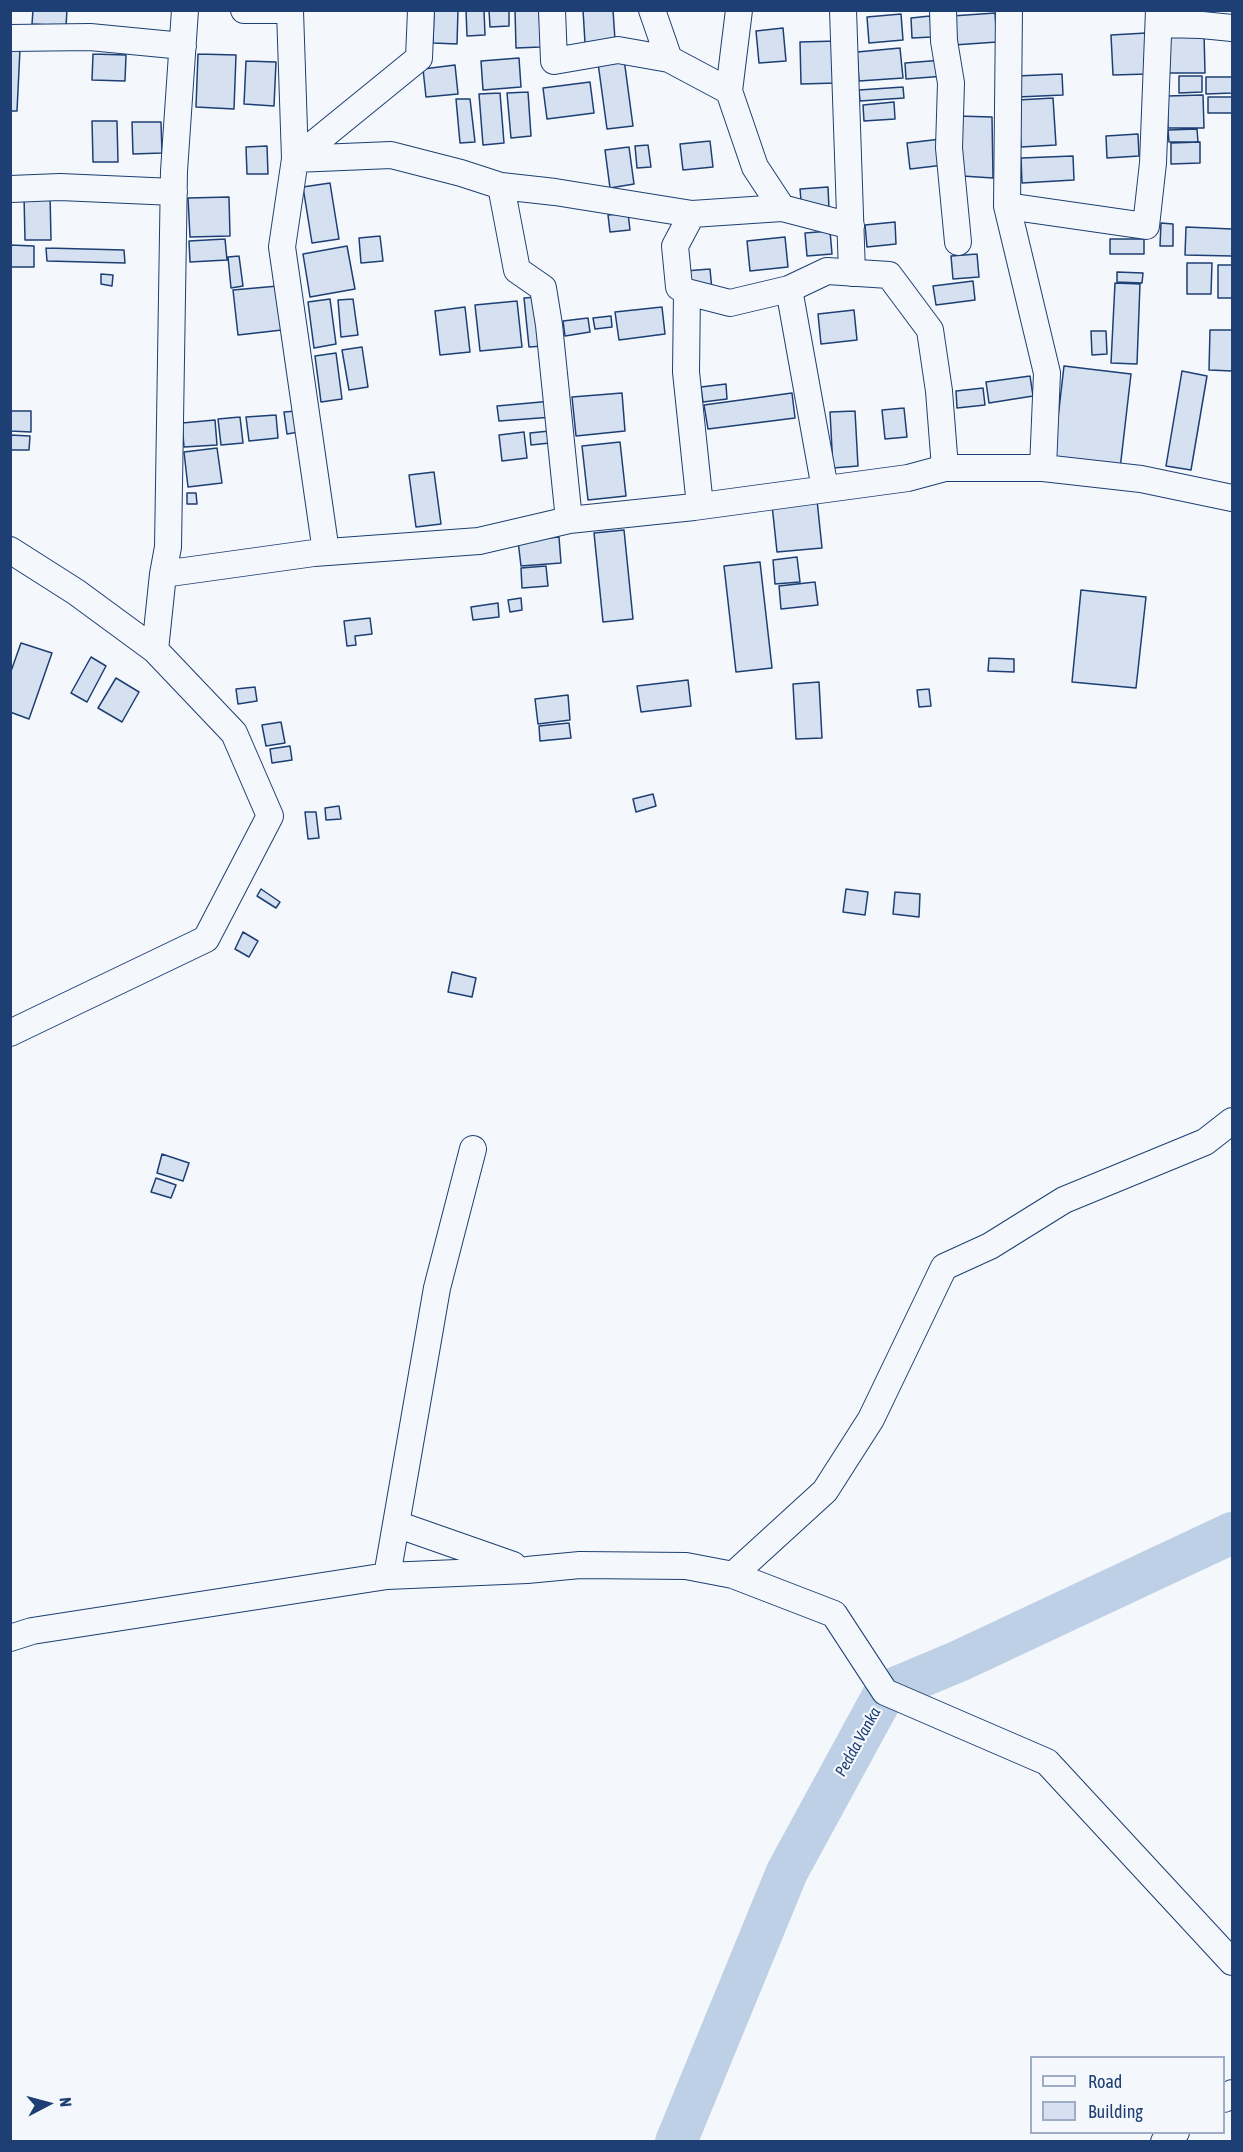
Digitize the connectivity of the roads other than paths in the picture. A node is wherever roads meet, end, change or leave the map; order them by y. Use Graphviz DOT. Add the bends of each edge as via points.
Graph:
graph roads {
  1 [pos="185,10"];
  2 [pos="244,10"];
  3 [pos="421,10"];
  4 [pos="552,10"];
  5 [pos="652,10"];
  6 [pos="739,10"];
  7 [pos="843,10"];
  8 [pos="943,10"];
  9 [pos="1009,10"];
  10 [pos="290,11"];
  11 [pos="1159,17"];
  12 [pos="1233,28"];
  13 [pos="10,38"];
  14 [pos="183,46"];
  15 [pos="669,59"];
  16 [pos="729,91"];
  17 [pos="295,159"];
  18 [pos="501,186"];
  19 [pos="10,189"];
  20 [pos="174,192"];
  21 [pos="1006,206"];
  22 [pos="782,208"];
  23 [pos="692,214"];
  24 [pos="851,226"];
  25 [pos="958,242"];
  26 [pos="852,273"];
  27 [pos="789,289"];
  28 [pos="687,292"];
  29 [pos="945,468"];
  30 [pos="1043,468"];
  31 [pos="825,489"];
  32 [pos="1233,498"];
  33 [pos="700,506"];
  34 [pos="569,520"];
  35 [pos="10,550"];
  36 [pos="326,552"];
  37 [pos="163,574"];
  38 [pos="155,650"];
  39 [pos="10,1033"];
  40 [pos="1233,1121"];
  41 [pos="473,1149"];
  42 [pos="396,1524"];
  43 [pos="527,1570"];
  44 [pos="733,1575"];
  45 [pos="387,1576"];
  46 [pos="10,1638"];
  47 [pos="1233,1962"];
  1 -- 14 [label="street"];
  2 -- 10 [label="street"];
  3 -- 17 [label="street" via="419,58"];
  4 -- 15 [label="street" via="554,61 618,50"];
  5 -- 15 [label="street"];
  6 -- 16 [label="street"];
  7 -- 24 [label="street"];
  8 -- 25 [label="street" via="951,83 949,148"];
  9 -- 21 [label="street"];
  10 -- 17 [label="street"];
  11 -- 12 [label="street"];
  11 -- 21 [label="street" via="1153,163 1146,226"];
  13 -- 14 [label="street" via="90,37"];
  14 -- 20 [label="street"];
  15 -- 16 [label="street"];
  16 -- 22 [label="street" via="755,167"];
  17 -- 18 [label="street" via="391,156"];
  17 -- 36 [label="street" via="282,247"];
  18 -- 23 [label="street"];
  18 -- 34 [label="street" via="517,270 543,288"];
  19 -- 20 [label="street"];
  20 -- 37 [label="street" via="168,547"];
  21 -- 30 [label="street" via="1047,373"];
  22 -- 23 [label="street"];
  22 -- 24 [label="street"];
  23 -- 28 [label="street" via="675,246 679,287"];
  24 -- 26 [label="street"];
  26 -- 27 [label="street" via="827,271"];
  26 -- 29 [label="street" via="889,275 930,330"];
  27 -- 28 [label="street" via="730,303"];
  27 -- 31 [label="street"];
  28 -- 33 [label="street" via="686,372"];
  29 -- 30 [label="street"];
  29 -- 31 [label="street" via="908,478"];
  30 -- 32 [label="street" via="1141,479"];
  31 -- 33 [label="street"];
  33 -- 34 [label="street"];
  34 -- 36 [label="street" via="479,541"];
  35 -- 38 [label="street"];
  36 -- 37 [label="street"];
  37 -- 38 [label="street"];
  38 -- 39 [label="street" via="234,733 270,816 206,939"];
  40 -- 44 [label="street" via="1205,1142 1064,1200 990,1246 944,1267 871,1419 825,1491"];
  41 -- 42 [label="street" via="437,1288"];
  42 -- 43 [label="street"];
  42 -- 45 [label="street"];
  43 -- 44 [label="street" via="580,1565 686,1566"];
  43 -- 45 [label="street"];
  44 -- 47 [label="street" via="834,1614 885,1692 1047,1762"];
  45 -- 46 [label="street" via="32,1630"];
}
